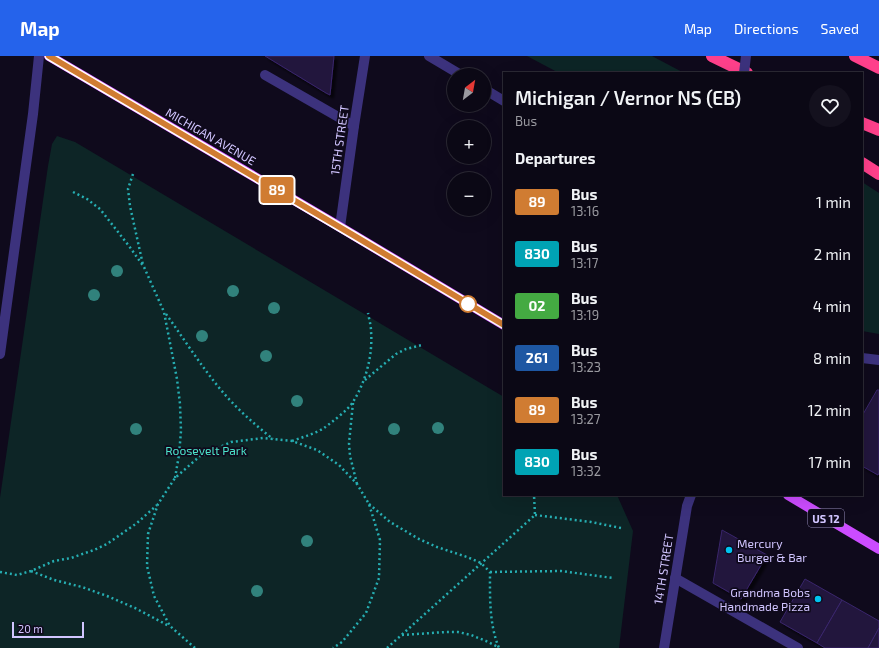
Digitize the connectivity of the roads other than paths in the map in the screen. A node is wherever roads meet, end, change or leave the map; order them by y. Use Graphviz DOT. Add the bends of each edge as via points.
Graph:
graph roads {
  1 [pos="39,56"];
  2 [pos="49,56"];
  3 [pos="365,56"];
  4 [pos="429,56"];
  5 [pos="712,56"];
  6 [pos="746,56"];
  7 [pos="854,56"];
  8 [pos="449,68"];
  9 [pos="879,68"];
  10 [pos="743,72"];
  11 [pos="745,72"];
  12 [pos="265,75"];
  13 [pos="491,93"];
  14 [pos="503,100"];
  15 [pos="863,123"];
  16 [pos="354,126"];
  17 [pos="879,130"];
  18 [pos="863,164"];
  19 [pos="879,174"];
  20 [pos="340,227"];
  21 [pos="503,322"];
  22 [pos="0,354"];
  23 [pos="863,358"];
  24 [pos="879,360"];
  25 [pos="690,496"];
  26 [pos="790,496"];
  27 [pos="879,549"];
  28 [pos="675,578"];
  29 [pos="664,648"];
  30 [pos="798,648"];
  1 -- 22 [label="street"];
  2 -- 20 [label="main road, MICHIGAN AVENUE"];
  3 -- 16 [label="street, 15TH STREET"];
  4 -- 8 [label="street"];
  5 -- 10 [label="highway"];
  6 -- 11 [label="street, bridge"];
  7 -- 9 [label="highway"];
  12 -- 16 [label="street"];
  13 -- 14 [label="street"];
  15 -- 17 [label="highway"];
  16 -- 20 [label="street, 15TH STREET"];
  18 -- 19 [label="highway"];
  20 -- 21 [label="main road, MICHIGAN AVENUE"];
  23 -- 24 [label="street"];
  25 -- 28 [label="street, 14TH STREET"];
  26 -- 27 [label="main road, US 12"];
  28 -- 29 [label="street, 14TH STREET"];
  28 -- 30 [label="street"];
}
